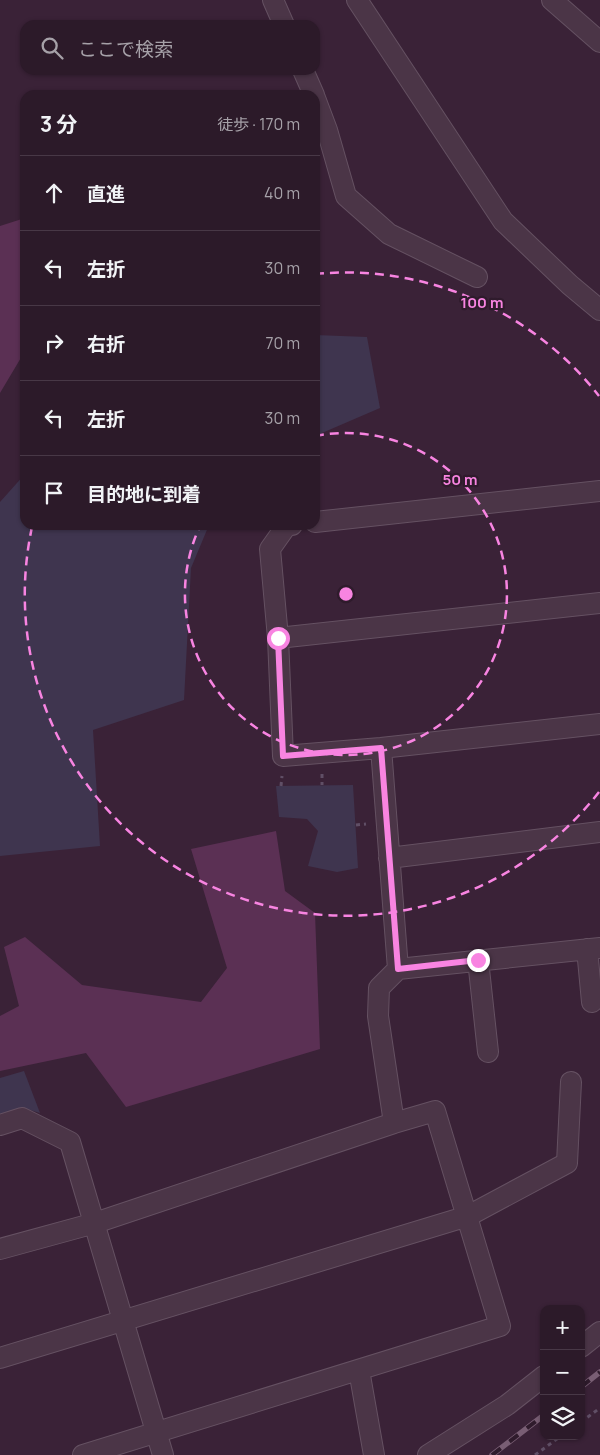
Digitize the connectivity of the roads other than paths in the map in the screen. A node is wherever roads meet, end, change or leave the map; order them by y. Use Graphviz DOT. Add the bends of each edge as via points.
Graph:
graph roads {
  1 [pos="272,0"];
  2 [pos="357,0"];
  3 [pos="552,0"];
  4 [pos="282,20"];
  5 [pos="600,42"];
  6 [pos="305,75"];
  7 [pos="311,90"];
  8 [pos="320,112"];
  9 [pos="477,277"];
  10 [pos="600,310"];
  11 [pos="600,491"];
  12 [pos="320,521"];
  13 [pos="285,530"];
  14 [pos="600,603"];
  15 [pos="278,638"];
  16 [pos="600,724"];
  17 [pos="381,748"];
  18 [pos="600,832"];
  19 [pos="389,858"];
  20 [pos="593,949"];
  21 [pos="478,960"];
  22 [pos="398,969"];
  23 [pos="592,1002"];
  24 [pos="488,1052"];
  25 [pos="571,1082"];
  26 [pos="394,1123"];
  27 [pos="0,1125"];
  28 [pos="468,1216"];
  29 [pos="95,1223"];
  30 [pos="0,1249"];
  31 [pos="122,1320"];
  32 [pos="600,1332"];
  33 [pos="585,1344"];
  34 [pos="0,1358"];
  35 [pos="359,1370"];
  36 [pos="540,1379"];
  37 [pos="156,1433"];
  38 [pos="83,1455"];
  39 [pos="163,1455"];
  40 [pos="374,1455"];
  41 [pos="428,1455"];
  1 -- 4 [label="street"];
  2 -- 10 [label="street" via="503,221"];
  3 -- 5 [label="street"];
  6 -- 7 [label="street"];
  8 -- 9 [label="street" via="346,196 389,234"];
  11 -- 12 [label="street"];
  13 -- 15 [label="street" via="270,549"];
  14 -- 15 [label="street"];
  15 -- 17 [label="street" via="283,756"];
  16 -- 17 [label="street"];
  17 -- 19 [label="street"];
  18 -- 19 [label="street"];
  19 -- 22 [label="street"];
  20 -- 21 [label="street"];
  20 -- 23 [label="street"];
  21 -- 22 [label="street"];
  21 -- 24 [label="street"];
  22 -- 26 [label="street" via="379,988 378,1016"];
  25 -- 28 [label="street" via="567,1163"];
  26 -- 28 [label="street" via="436,1111"];
  26 -- 29 [label="street"];
  27 -- 29 [label="street" via="22,1118 70,1142"];
  28 -- 31 [label="street"];
  28 -- 35 [label="street" via="500,1326"];
  29 -- 30 [label="street"];
  29 -- 31 [label="street"];
  31 -- 34 [label="street"];
  31 -- 37 [label="street"];
  32 -- 33 [label="street"];
  35 -- 37 [label="street"];
  35 -- 40 [label="street"];
  36 -- 41 [label="street" via="507,1405"];
  37 -- 38 [label="street"];
  37 -- 39 [label="street"];
}
